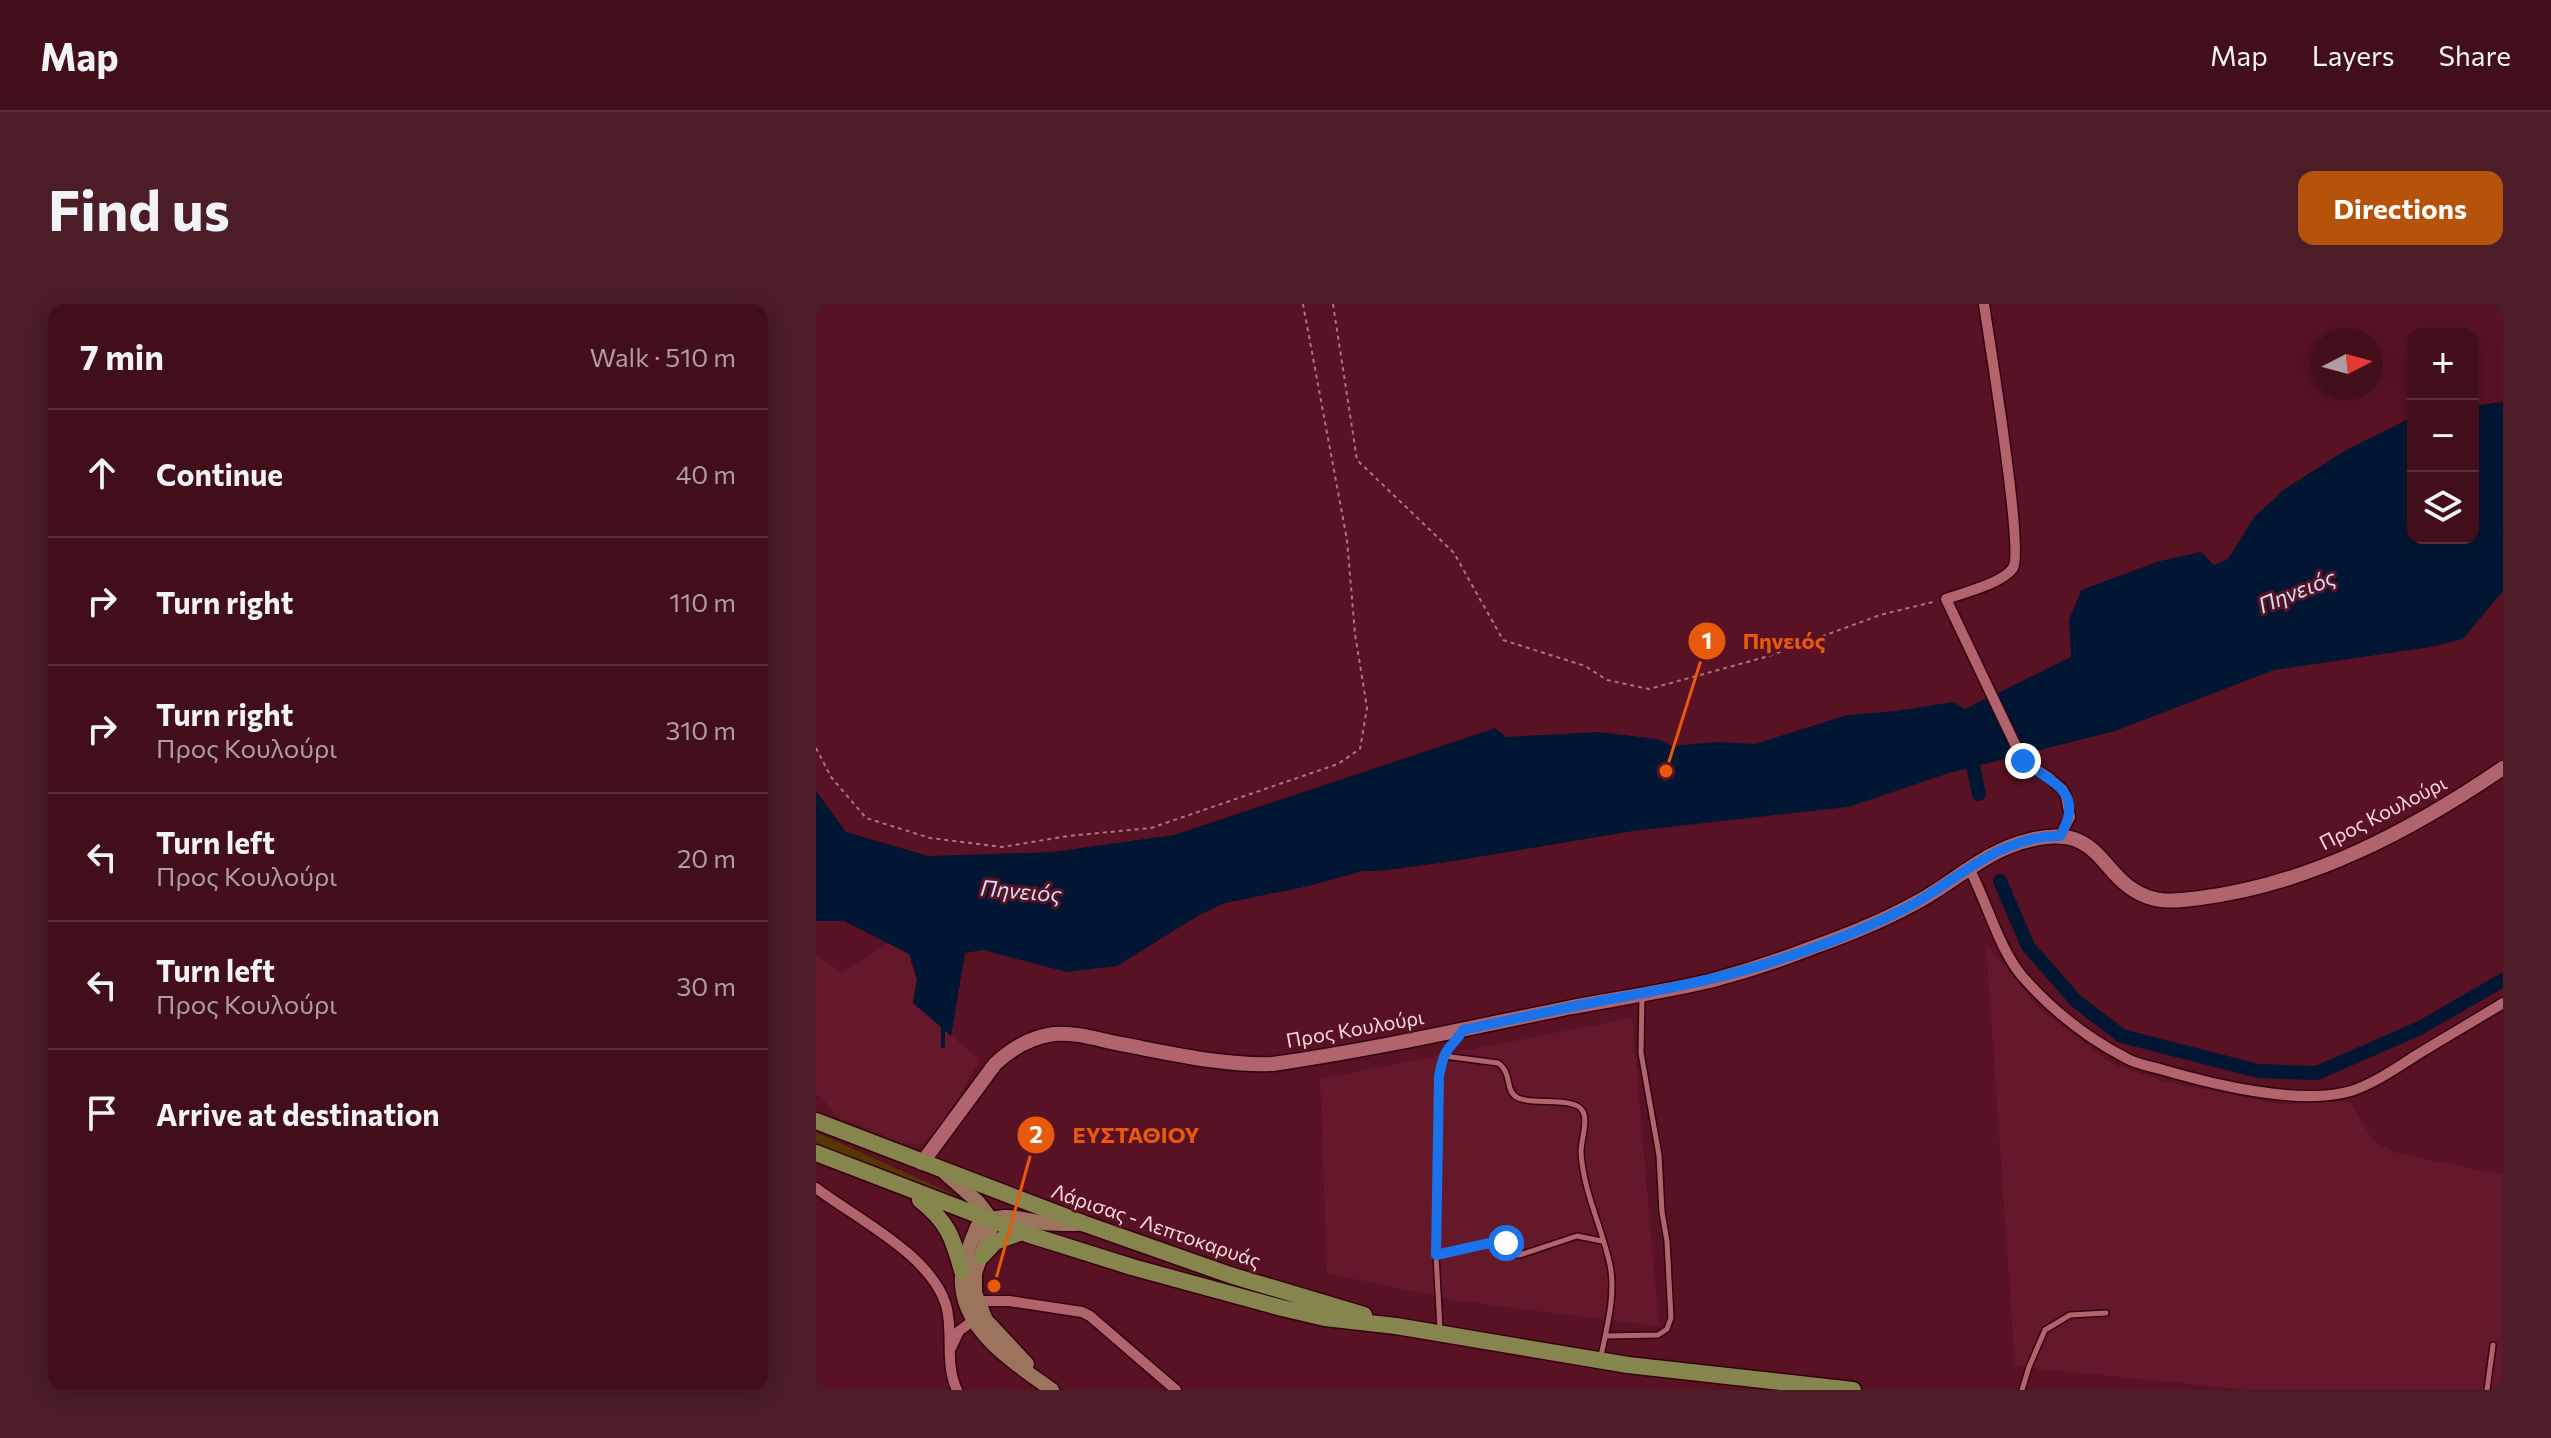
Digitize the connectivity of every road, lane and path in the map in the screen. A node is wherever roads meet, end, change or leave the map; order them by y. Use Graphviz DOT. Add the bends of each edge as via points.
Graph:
graph roads {
  1 [pos="1303,304"];
  2 [pos="1333,304"];
  3 [pos="1984,304"];
  4 [pos="1946,599"];
  5 [pos="816,748"];
  6 [pos="2503,768"];
  7 [pos="2060,836"];
  8 [pos="1969,868"];
  9 [pos="1642,994"];
  10 [pos="2503,1003"];
  11 [pos="1463,1030"];
  12 [pos="1444,1056"];
  13 [pos="816,1121"];
  14 [pos="816,1153"];
  15 [pos="922,1163"];
  16 [pos="943,1171"];
  17 [pos="906,1189"];
  18 [pos="820,1191"];
  19 [pos="990,1220"];
  20 [pos="1085,1224"];
  21 [pos="1022,1232"];
  22 [pos="1602,1241"];
  23 [pos="1436,1255"];
  24 [pos="982,1256"];
  25 [pos="962,1271"];
  26 [pos="977,1301"];
  27 [pos="2106,1313"];
  28 [pos="974,1320"];
  29 [pos="1396,1326"];
  30 [pos="1440,1334"];
  31 [pos="1606,1336"];
  32 [pos="2493,1345"];
  33 [pos="949,1354"];
  34 [pos="1600,1361"];
  35 [pos="957,1390"];
  36 [pos="1052,1390"];
  37 [pos="1176,1390"];
  38 [pos="1853,1390"];
  39 [pos="2022,1390"];
  40 [pos="2487,1390"];
  1 -- 5 [label="path" via="1347,540 1367,708 1360,749 1338,764 1151,828 1002,847 930,838 866,818 831,777"];
  2 -- 4 [label="path" via="1357,460 1454,553 1503,640 1585,666 1607,680 1649,689"];
  3 -- 4 [label="street" via="2017,559 2012,570 1984,586"];
  4 -- 7 [label="street" via="2023,761 2066,796 2070,817"];
  6 -- 7 [label="street, Προς Κουλούρι" via="2417,822 2339,860 2214,896 2144,896 2092,848"];
  7 -- 8 [label="street, Προς Κουλούρι" via="2007,846"];
  8 -- 9 [label="street, Προς Κουλούρι" via="1861,930 1747,970"];
  8 -- 10 [label="street" via="2006,954 2057,1010 2129,1060 2185,1076 2267,1093 2350,1091"];
  9 -- 11 [label="street, Προς Κουλούρι"];
  9 -- 31 [label="lane" via="1641,1053 1659,1155 1671,1318 1658,1335"];
  11 -- 12 [label="lane"];
  11 -- 15 [label="street, Προς Κουλούρι" via="1254,1065 1070,1034 1042,1036 1009,1051 995,1064"];
  12 -- 22 [label="lane" via="1498,1063 1509,1075 1514,1096 1530,1102 1580,1106 1581,1152"];
  12 -- 23 [label="lane" via="1438,1095"];
  13 -- 15 [label="main road, Λάρισας - Λεπτοκαρυάς"];
  14 -- 17 [label="main road, Λάρισας - Λεπτοκαρυάς"];
  15 -- 16 [label="main road, Λάρισας - Λεπτοκαρυάς"];
  16 -- 19 [label="main road"];
  16 -- 20 [label="main road, Λάρισας - Λεπτοκαρυάς"];
  17 -- 19 [label="main road, Λάρισας - Λεπτοκαρυάς"];
  17 -- 25 [label="main road" via="947,1227"];
  18 -- 33 [label="street" via="907,1251 929,1273 947,1307"];
  19 -- 20 [label="main road" via="1017,1216"];
  19 -- 21 [label="main road, Λάρισας - Λεπτοκαρυάς"];
  19 -- 24 [label="main road"];
  19 -- 25 [label="main road" via="977,1227"];
  20 -- 29 [label="main road, Λάρισας - Λεπτοκαρυάς"];
  21 -- 24 [label="main road" via="995,1242"];
  21 -- 29 [label="main road, Λάρισας - Λεπτοκαρυάς" via="1282,1308"];
  22 -- 23 [label="lane" via="1577,1236 1513,1255 1502,1241"];
  22 -- 31 [label="lane" via="1610,1267"];
  23 -- 30 [label="lane"];
  24 -- 26 [label="main road" via="975,1273"];
  25 -- 28 [label="main road" via="963,1294"];
  26 -- 36 [label="main road" via="986,1320"];
  26 -- 37 [label="street" via="1082,1312"];
  27 -- 39 [label="lane" via="2070,1315 2045,1330"];
  28 -- 33 [label="street" via="959,1331"];
  28 -- 36 [label="main road" via="1006,1357"];
  29 -- 30 [label="main road, Λάρισας - Λεπτοκαρυάς"];
  30 -- 34 [label="main road, Λάρισας - Λεπτοκαρυάς"];
  31 -- 34 [label="lane"];
  32 -- 40 [label="lane"];
  33 -- 35 [label="street"];
  34 -- 38 [label="main road, Λάρισας - Λεπτοκαρυάς"];
}
